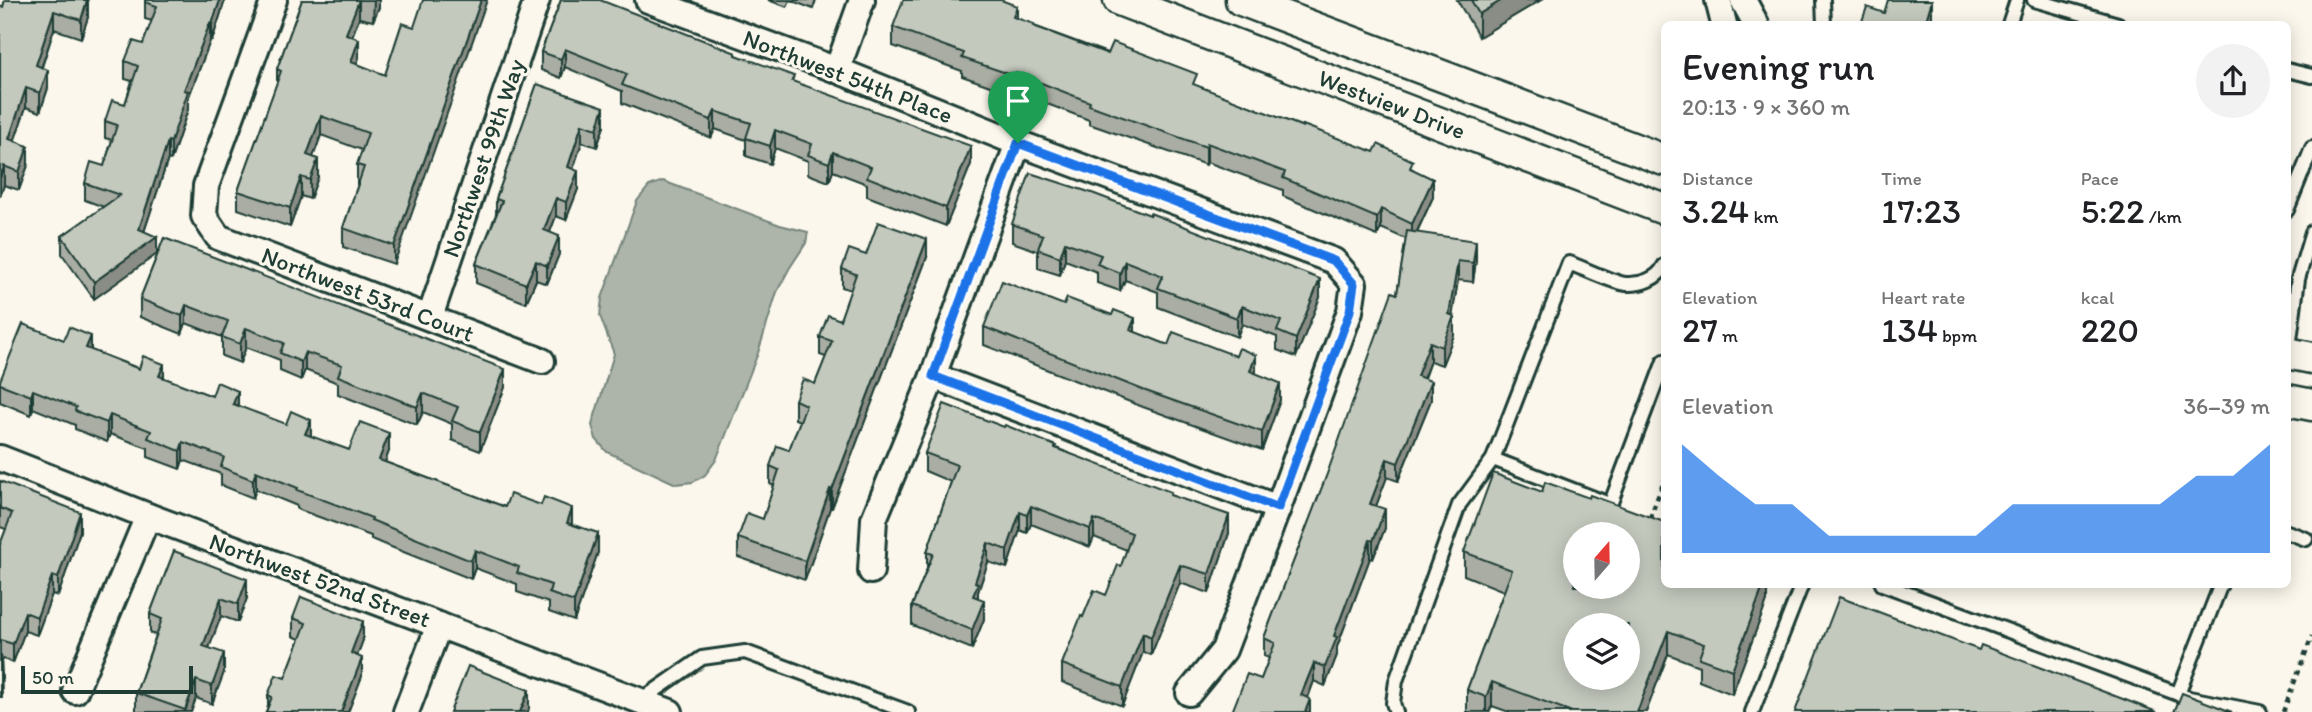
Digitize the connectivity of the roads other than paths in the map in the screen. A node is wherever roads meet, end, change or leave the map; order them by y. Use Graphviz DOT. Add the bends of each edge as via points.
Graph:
graph roads {
  1 [pos="274,0"];
  2 [pos="537,0"];
  3 [pos="648,0"];
  4 [pos="862,0"];
  5 [pos="1119,0"];
  6 [pos="1241,0"];
  7 [pos="1718,0"];
  8 [pos="1743,0"];
  9 [pos="1823,0"];
  10 [pos="2017,0"];
  11 [pos="2034,0"];
  12 [pos="1723,21"];
  13 [pos="1754,21"];
  14 [pos="1824,21"];
  15 [pos="2010,21"];
  16 [pos="2094,21"];
  17 [pos="837,71"];
  18 [pos="2291,71"];
  19 [pos="2312,76"];
  20 [pos="1018,143"];
  21 [pos="2312,148"];
  22 [pos="1661,159"];
  23 [pos="2291,200"];
  24 [pos="1661,208"];
  25 [pos="2312,232"];
  26 [pos="1661,273"];
  27 [pos="430,317"];
  28 [pos="2291,332"];
  29 [pos="2291,355"];
  30 [pos="2312,358"];
  31 [pos="542,361"];
  32 [pos="1661,368"];
  33 [pos="933,376"];
  34 [pos="2291,401"];
  35 [pos="2312,405"];
  36 [pos="0,458"];
  37 [pos="1493,459"];
  38 [pos="1610,505"];
  39 [pos="1278,508"];
  40 [pos="148,516"];
  41 [pos="1650,519"];
  42 [pos="2291,533"];
  43 [pos="2306,539"];
  44 [pos="871,571"];
  45 [pos="1800,588"];
  46 [pos="1893,588"];
  47 [pos="2219,588"];
  48 [pos="439,625"];
  49 [pos="75,691"];
  50 [pos="1189,693"];
  51 [pos="2178,694"];
  52 [pos="640,701"];
  53 [pos="873,706"];
  54 [pos="405,712"];
  55 [pos="670,712"];
  56 [pos="908,712"];
  57 [pos="1396,712"];
  58 [pos="1752,712"];
  59 [pos="2260,712"];
  1 -- 27 [label="street, Northwest 53rd Court" via="206,186 204,216 218,237"];
  2 -- 27 [label="street, Northwest 99th Way"];
  3 -- 17 [label="street, Northwest 54th Place"];
  4 -- 17 [label="street"];
  5 -- 24 [label="street, Westview Drive"];
  6 -- 22 [label="street, Westview Drive"];
  7 -- 12 [label="street"];
  8 -- 13 [label="street"];
  9 -- 14 [label="lane"];
  10 -- 15 [label="lane"];
  11 -- 16 [label="lane"];
  17 -- 20 [label="street, Northwest 54th Place"];
  18 -- 19 [label="lane"];
  20 -- 33 [label="street"];
  20 -- 39 [label="street, Northwest 54th Place" via="1334,261 1354,284 1350,311"];
  21 -- 23 [label="lane"];
  25 -- 28 [label="lane" via="2298,279"];
  26 -- 37 [label="lane" via="1648,281 1626,284 1569,263"];
  27 -- 31 [label="street, Northwest 53rd Court"];
  29 -- 30 [label="street"];
  32 -- 38 [label="lane"];
  33 -- 39 [label="street"];
  33 -- 44 [label="street" via="874,519"];
  34 -- 35 [label="street"];
  36 -- 40 [label="street, Northwest 52nd Street"];
  37 -- 38 [label="lane"];
  37 -- 57 [label="lane" via="1458,505 1396,681"];
  38 -- 41 [label="lane"];
  39 -- 50 [label="street" via="1224,650"];
  40 -- 48 [label="street, Northwest 52nd Street"];
  40 -- 49 [label="street"];
  42 -- 43 [label="lane"];
  45 -- 58 [label="lane"];
  46 -- 51 [label="lane"];
  47 -- 51 [label="lane"];
  48 -- 52 [label="street, Northwest 52nd Street"];
  48 -- 54 [label="street"];
  51 -- 59 [label="lane"];
  52 -- 53 [label="lane" via="702,658 745,652"];
  52 -- 55 [label="street, Northwest 52nd Street"];
  53 -- 56 [label="lane"];
}
